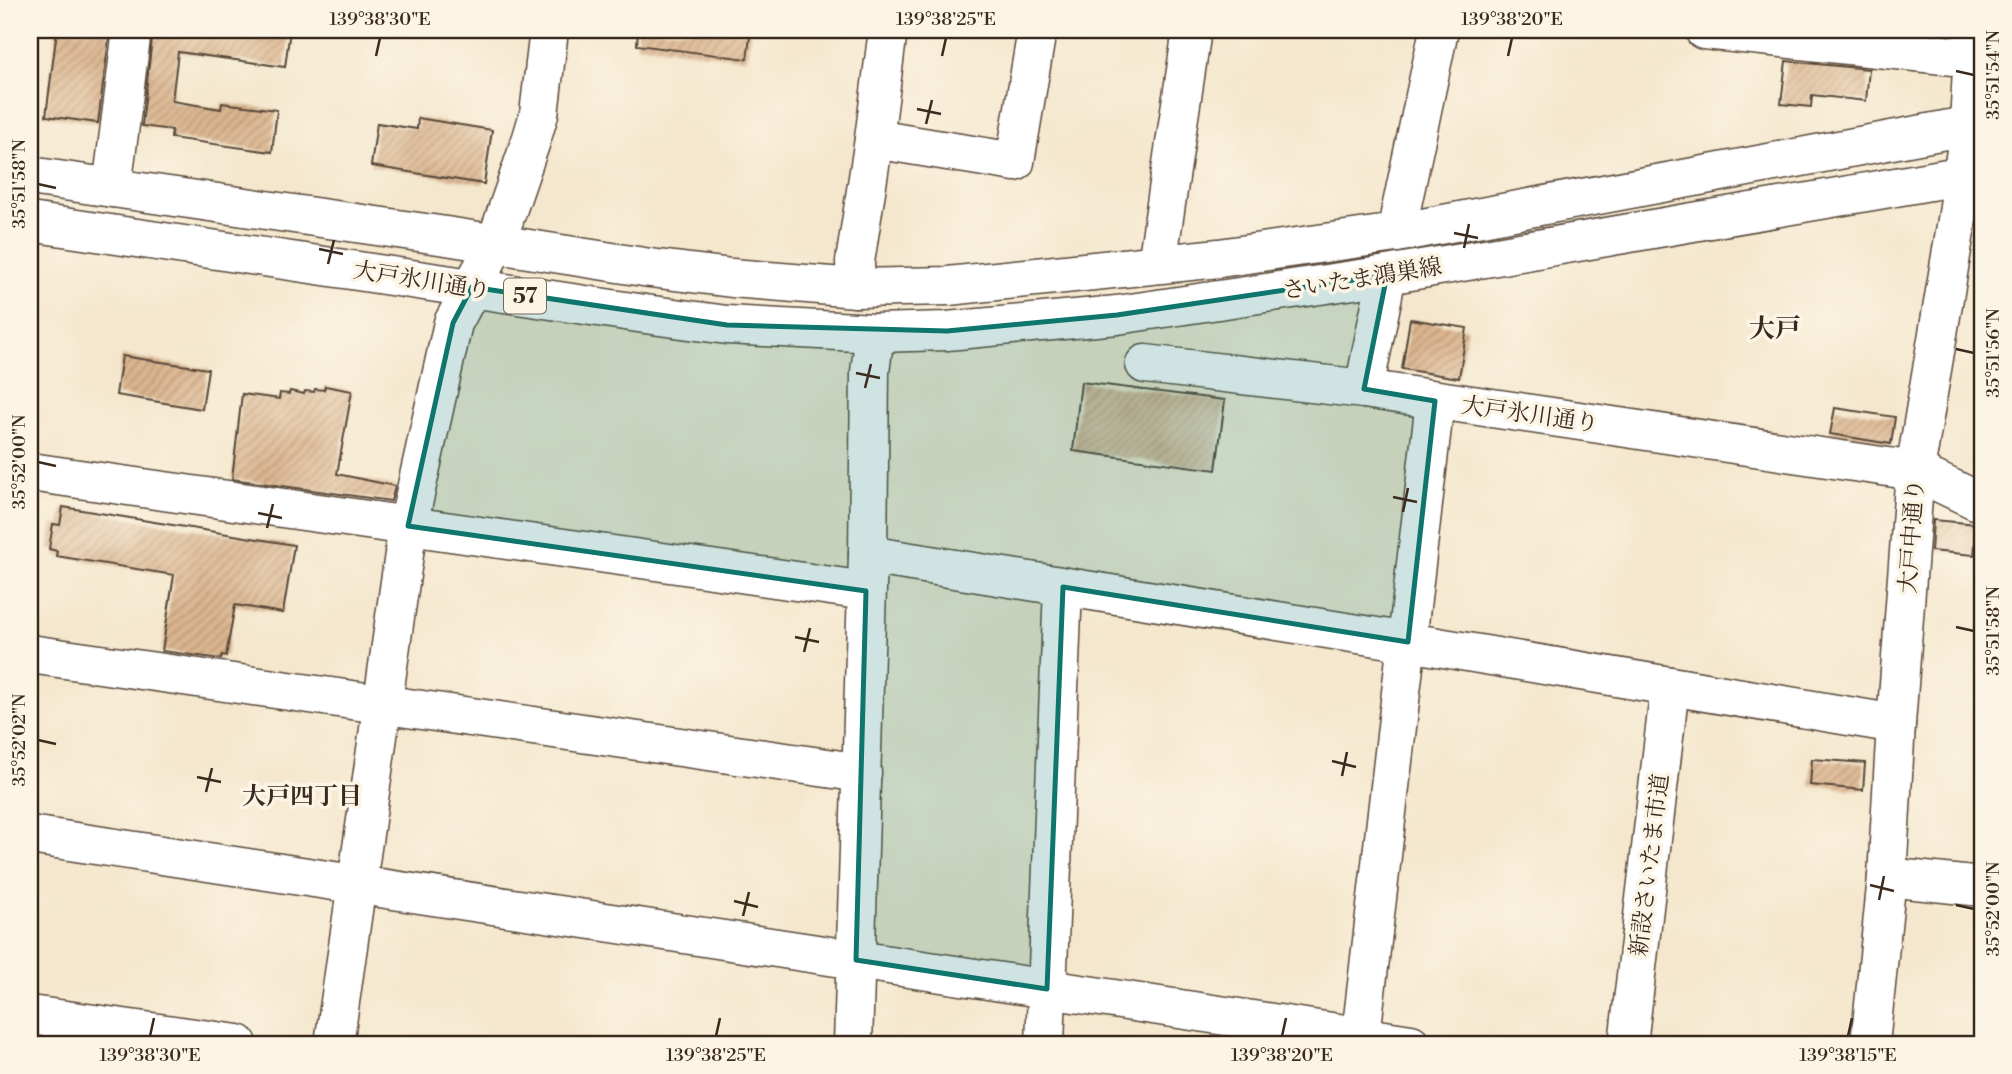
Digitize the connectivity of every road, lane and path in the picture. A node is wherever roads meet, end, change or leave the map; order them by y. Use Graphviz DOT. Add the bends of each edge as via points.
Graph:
graph roads {
  1 [pos="132,30"];
  2 [pos="549,30"];
  3 [pos="888,30"];
  4 [pos="1037,30"];
  5 [pos="1192,30"];
  6 [pos="1439,30"];
  7 [pos="1704,30"];
  8 [pos="1974,44"];
  9 [pos="1976,124"];
  10 [pos="874,139"];
  11 [pos="1973,173"];
  12 [pos="30,176"];
  13 [pos="112,188"];
  14 [pos="30,222"];
  15 [pos="1396,233"];
  16 [pos="496,243"];
  17 [pos="1157,264"];
  18 [pos="1387,275"];
  19 [pos="948,286"];
  20 [pos="472,287"];
  21 [pos="856,288"];
  22 [pos="947,331"];
  23 [pos="875,333"];
  24 [pos="1144,364"];
  25 [pos="1364,389"];
  26 [pos="1435,401"];
  27 [pos="1915,471"];
  28 [pos="30,472"];
  29 [pos="1982,503"];
  30 [pos="408,526"];
  31 [pos="867,573"];
  32 [pos="1063,587"];
  33 [pos="1408,642"];
  34 [pos="30,654"];
  35 [pos="1670,686"];
  36 [pos="383,705"];
  37 [pos="1896,724"];
  38 [pos="862,773"];
  39 [pos="30,835"];
  40 [pos="1887,877"];
  41 [pos="356,885"];
  42 [pos="1982,887"];
  43 [pos="856,960"];
  44 [pos="1047,989"];
  45 [pos="30,1016"];
  46 [pos="1360,1040"];
  47 [pos="238,1044"];
  48 [pos="334,1044"];
  49 [pos="853,1044"];
  50 [pos="1045,1044"];
  51 [pos="1411,1044"];
  52 [pos="1628,1044"];
  53 [pos="1870,1044"];
  1 -- 13 [label="street"];
  2 -- 16 [label="street" via="539,114"];
  3 -- 10 [label="street"];
  4 -- 10 [label="street" via="1015,162"];
  5 -- 17 [label="street"];
  6 -- 15 [label="street"];
  7 -- 8 [label="street"];
  8 -- 9 [label="street, 大戸中通り"];
  9 -- 11 [label="street, 大戸中通り"];
  9 -- 15 [label="street, さいたま鴻巣線 / 57"];
  10 -- 21 [label="street" via="855,262"];
  11 -- 18 [label="street, さいたま鴻巣線 / 57"];
  11 -- 27 [label="street, 大戸中通り"];
  12 -- 13 [label="street, 57"];
  13 -- 16 [label="street, 大戸氷川通り / 57"];
  14 -- 20 [label="street, 大戸氷川通り / 57"];
  15 -- 17 [label="street, さいたま鴻巣線 / 57"];
  16 -- 20 [label="street"];
  16 -- 21 [label="street, 大戸氷川通り / 57" via="664,270"];
  17 -- 19 [label="street, さいたま鴻巣線 / 57"];
  18 -- 22 [label="street, さいたま鴻巣線 / 57" via="1117,315"];
  18 -- 25 [label="street"];
  19 -- 21 [label="street, 大戸氷川通り / 57"];
  20 -- 23 [label="street, 大戸氷川通り / 57" via="727,325"];
  20 -- 30 [label="street" via="453,323"];
  22 -- 23 [label="street, 大戸氷川通り / 57"];
  23 -- 31 [label="street" via="870,372"];
  24 -- 25 [label="street, 大戸氷川通り"];
  25 -- 26 [label="street, 大戸氷川通り"];
  26 -- 27 [label="street, 大戸氷川通り"];
  26 -- 33 [label="street"];
  27 -- 29 [label="street, 大戸氷川通り"];
  27 -- 37 [label="street, 大戸中通り"];
  28 -- 30 [label="street"];
  30 -- 31 [label="street"];
  30 -- 36 [label="street"];
  31 -- 32 [label="street"];
  31 -- 38 [label="street"];
  32 -- 33 [label="street"];
  32 -- 44 [label="street"];
  33 -- 35 [label="street"];
  33 -- 46 [label="street"];
  34 -- 36 [label="street"];
  35 -- 37 [label="street"];
  35 -- 52 [label="street, 新設さいたま市道"];
  36 -- 38 [label="street"];
  36 -- 41 [label="street"];
  37 -- 40 [label="street, 大戸中通り"];
  38 -- 43 [label="street"];
  39 -- 41 [label="street"];
  40 -- 42 [label="street"];
  40 -- 53 [label="street, 大戸中通り"];
  41 -- 43 [label="street"];
  41 -- 48 [label="street"];
  43 -- 44 [label="street"];
  43 -- 49 [label="street"];
  44 -- 46 [label="street"];
  44 -- 50 [label="street"];
  45 -- 47 [label="street"];
  46 -- 51 [label="street"];
}
